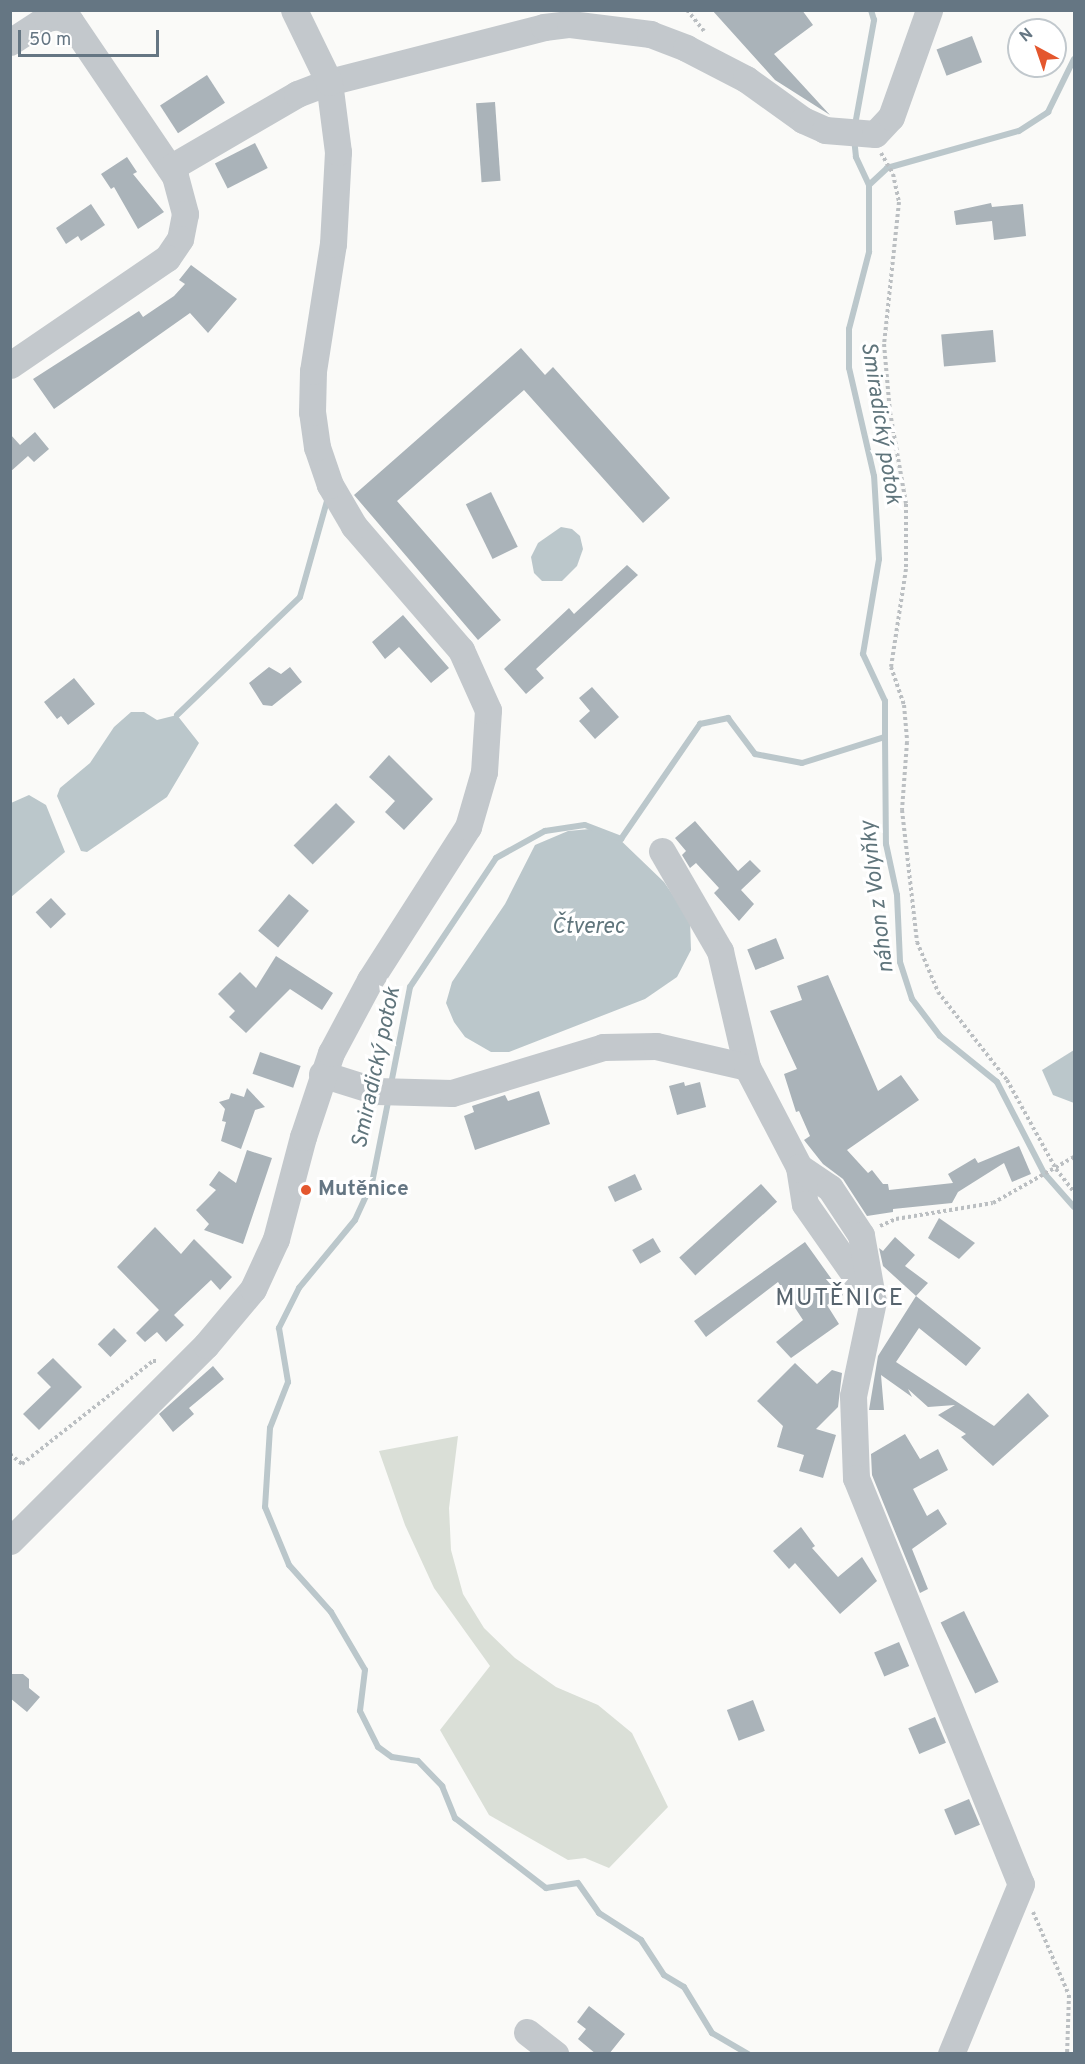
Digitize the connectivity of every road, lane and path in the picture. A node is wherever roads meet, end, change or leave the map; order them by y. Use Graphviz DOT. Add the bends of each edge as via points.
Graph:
graph roads {
  1 [pos="294,10"];
  2 [pos="929,10"];
  3 [pos="10,42"];
  4 [pos="329,82"];
  5 [pos="875,134"];
  6 [pos="170,168"];
  7 [pos="10,365"];
  8 [pos="662,851"];
  9 [pos="747,1067"];
  10 [pos="322,1074"];
  11 [pos="1074,1157"];
  12 [pos="799,1167"];
  13 [pos="1056,1169"];
  14 [pos="1074,1191"];
  15 [pos="861,1235"];
  16 [pos="873,1301"];
  17 [pos="162,1361"];
  18 [pos="10,1454"];
  19 [pos="10,1541"];
  20 [pos="1021,1884"];
  21 [pos="1069,1995"];
  22 [pos="1074,2000"];
  23 [pos="527,2032"];
  24 [pos="555,2054"];
  25 [pos="951,2054"];
  26 [pos="1067,2054"];
  1 -- 4 [label="street"];
  2 -- 5 [label="street" via="891,117"];
  3 -- 6 [label="street" via="47,18 58,16 70,21"];
  4 -- 5 [label="street" via="544,27 570,24 650,34 746,79 803,120 825,130"];
  4 -- 6 [label="street" via="297,94"];
  4 -- 10 [label="street" via="338,152 333,244 313,371 312,412 317,447 330,485 354,526 461,650 488,710 484,772 468,827 353,1007"];
  5 -- 13 [label="path" via="885,164 893,174 899,201 884,344 890,412 906,504 906,569 891,667 904,705 907,742 902,810 917,942 938,992 1007,1080"];
  6 -- 7 [label="street" via="181,188 185,214 180,239 167,258"];
  8 -- 9 [label="street" via="720,951"];
  9 -- 10 [label="street" via="656,1046 603,1047 452,1093 388,1092"];
  9 -- 12 [label="street"];
  10 -- 19 [label="street" via="276,1239 253,1289 206,1345"];
  11 -- 13 [label="path"];
  12 -- 15 [label="street" via="830,1188"];
  12 -- 16 [label="street" via="805,1204"];
  13 -- 14 [label="path"];
  13 -- 15 [label="path" via="993,1203 896,1219"];
  15 -- 16 [label="street"];
  16 -- 20 [label="street" via="854,1396 856,1478"];
  17 -- 18 [label="path" via="153,1361 22,1464"];
  20 -- 21 [label="path"];
  20 -- 25 [label="street"];
  21 -- 22 [label="path"];
  21 -- 26 [label="path"];
  23 -- 24 [label="street"];
}
